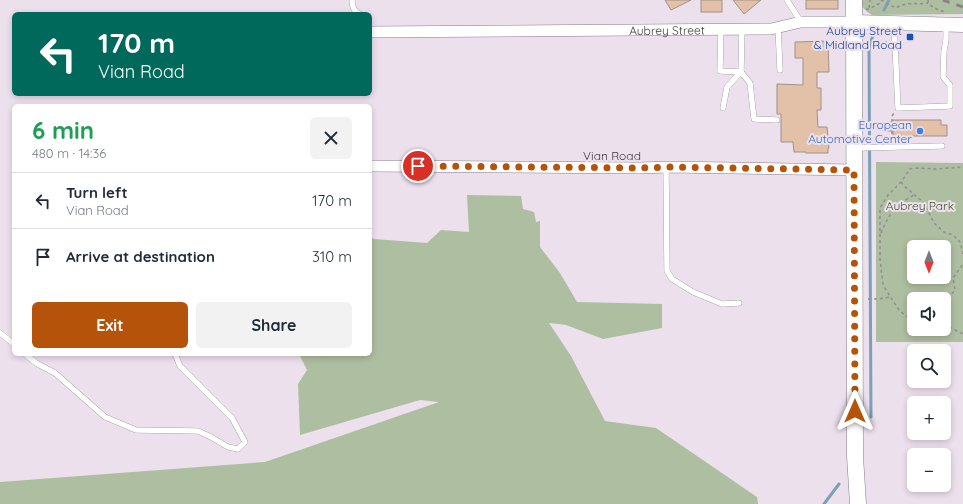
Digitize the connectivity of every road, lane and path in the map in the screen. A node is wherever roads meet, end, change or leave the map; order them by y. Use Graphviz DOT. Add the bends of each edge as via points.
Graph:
graph roads {
  1 [pos="352,0"];
  2 [pos="787,0"];
  3 [pos="854,0"];
  4 [pos="870,0"];
  5 [pos="882,1"];
  6 [pos="928,1"];
  7 [pos="357,12"];
  8 [pos="947,19"];
  9 [pos="801,22"];
  10 [pos="854,22"];
  11 [pos="894,24"];
  12 [pos="963,25"];
  13 [pos="778,27"];
  14 [pos="721,29"];
  15 [pos="742,29"];
  16 [pos="372,32"];
  17 [pos="880,42"];
  18 [pos="866,43"];
  19 [pos="780,70"];
  20 [pos="741,72"];
  21 [pos="723,108"];
  22 [pos="898,108"];
  23 [pos="777,120"];
  24 [pos="942,146"];
  25 [pos="892,147"];
  26 [pos="860,148"];
  27 [pos="372,166"];
  28 [pos="666,167"];
  29 [pos="963,167"];
  30 [pos="854,170"];
  31 [pos="901,182"];
  32 [pos="914,195"];
  33 [pos="880,235"];
  34 [pos="963,254"];
  35 [pos="963,264"];
  36 [pos="951,295"];
  37 [pos="890,297"];
  38 [pos="866,299"];
  39 [pos="739,303"];
  40 [pos="907,316"];
  41 [pos="951,328"];
  42 [pos="0,332"];
  43 [pos="963,334"];
  44 [pos="12,342"];
  45 [pos="27,356"];
  46 [pos="176,356"];
  47 [pos="858,504"];
  1 -- 7 [label="lane"];
  2 -- 9 [label="lane"];
  3 -- 10 [label="main road"];
  4 -- 5 [label="path" via="869,9"];
  5 -- 6 [label="path" via="896,8"];
  6 -- 8 [label="path"];
  8 -- 11 [label="street, Aubrey Street"];
  8 -- 12 [label="street, Aubrey Street"];
  8 -- 22 [label="lane" via="944,77 950,85 950,106"];
  9 -- 10 [label="street, Aubrey Street"];
  9 -- 13 [label="street, Aubrey Street"];
  10 -- 11 [label="street, Aubrey Street"];
  10 -- 26 [label="main road"];
  11 -- 22 [label="lane"];
  13 -- 15 [label="street, Aubrey Street"];
  13 -- 19 [label="lane"];
  14 -- 15 [label="street, Aubrey Street"];
  14 -- 16 [label="street, Aubrey Street"];
  14 -- 20 [label="lane" via="720,71"];
  15 -- 20 [label="lane"];
  17 -- 18 [label="path"];
  20 -- 21 [label="lane" via="727,87"];
  20 -- 23 [label="lane" via="750,83 754,119"];
  22 -- 25 [label="path" via="892,116"];
  24 -- 25 [label="lane"];
  25 -- 26 [label="lane"];
  26 -- 30 [label="main road"];
  27 -- 28 [label="street, Vian Road"];
  28 -- 30 [label="street, Vian Road"];
  28 -- 39 [label="lane" via="667,271 672,279 693,292 722,304"];
  29 -- 31 [label="path" via="914,168 907,172"];
  30 -- 47 [label="main road" via="855,456"];
  31 -- 32 [label="path"];
  31 -- 33 [label="path" via="880,208"];
  32 -- 33 [label="path" via="898,204 886,220"];
  32 -- 34 [label="path" via="923,202 934,223 960,242"];
  33 -- 37 [label="path" via="882,278"];
  35 -- 36 [label="path" via="953,278 955,290"];
  37 -- 38 [label="path"];
  37 -- 40 [label="path" via="902,314"];
  41 -- 43 [label="path"];
  42 -- 44 [label="lane"];
  45 -- 46 [label="lane" via="55,373 105,417 136,430 198,431 228,447 238,449 245,442 232,418 180,366"];
}
